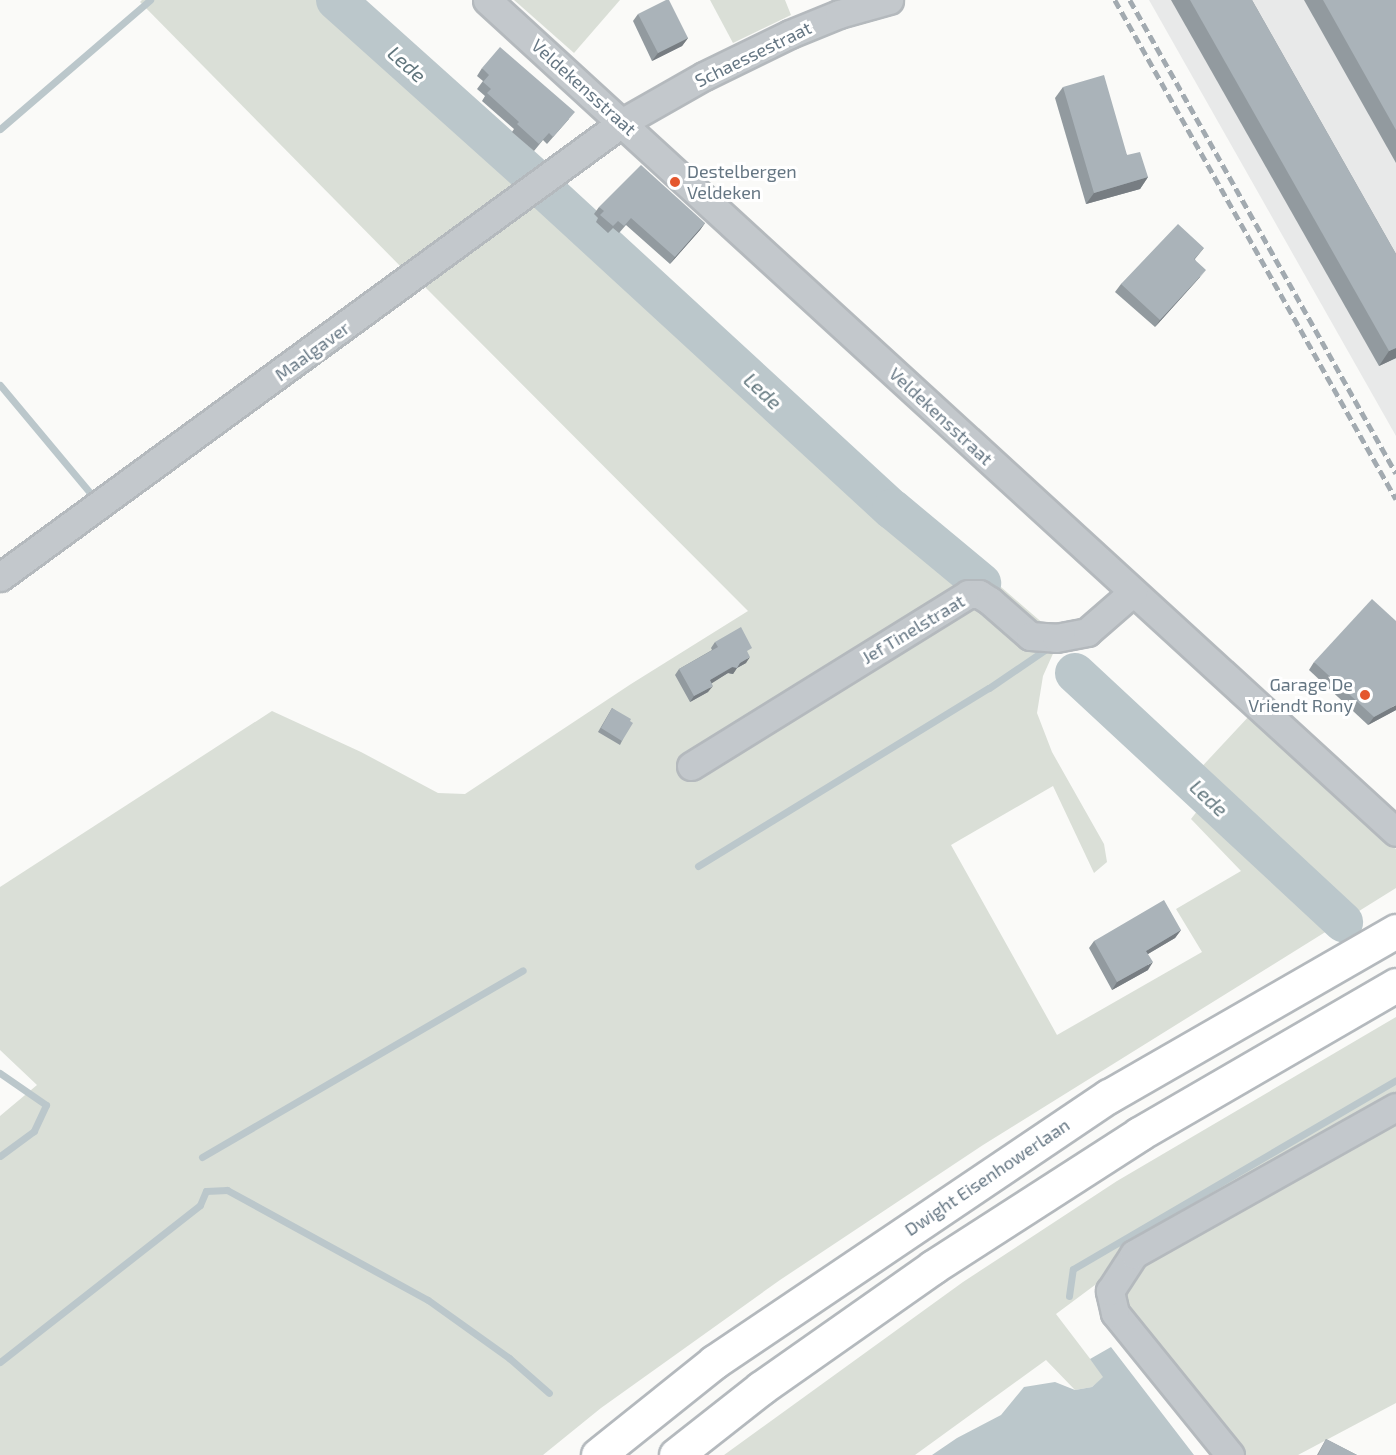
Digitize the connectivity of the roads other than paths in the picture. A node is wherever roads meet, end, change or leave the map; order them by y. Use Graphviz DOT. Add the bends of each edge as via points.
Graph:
graph roads {
  1 [pos="487,0"];
  2 [pos="889,0"];
  3 [pos="623,123"];
  4 [pos="0,577"];
  5 [pos="1133,592"];
  6 [pos="691,766"];
  7 [pos="1396,832"];
  8 [pos="1396,931"];
  9 [pos="1396,985"];
  10 [pos="1396,1107"];
  11 [pos="598,1455"];
  12 [pos="676,1455"];
  13 [pos="1230,1455"];
  1 -- 3 [label="street, Veldekensstraat"];
  2 -- 3 [label="street, Schaessestraat" via="790,34 704,76"];
  3 -- 4 [label="street, Maalgaver"];
  3 -- 5 [label="street, Veldekensstraat"];
  5 -- 6 [label="street, Jef Tinelstraat" via="1087,632 1056,638 1030,636 990,601 979,594 968,594"];
  5 -- 7 [label="street, Veldekensstraat"];
  8 -- 11 [label="highway, Dwight Eisenhowerlaan" via="1109,1096 714,1362"];
  9 -- 12 [label="highway" via="1139,1134 933,1267 761,1388"];
  10 -- 13 [label="street" via="1134,1254 1110,1292 1114,1313"];
}
